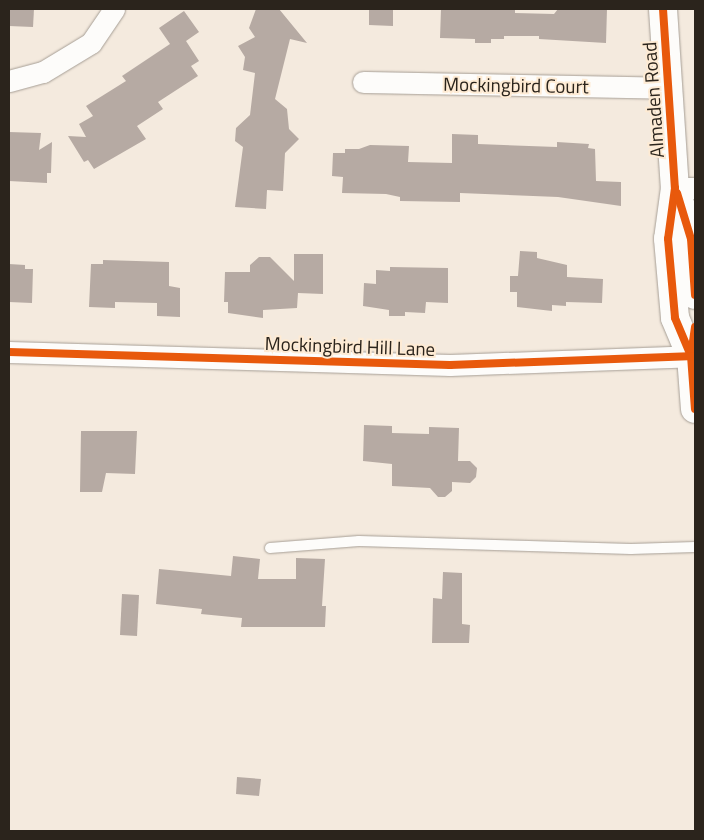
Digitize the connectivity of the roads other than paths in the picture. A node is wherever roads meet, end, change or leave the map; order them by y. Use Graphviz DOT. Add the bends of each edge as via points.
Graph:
graph roads {
  1 [pos="114,9"];
  2 [pos="663,9"];
  3 [pos="9,81"];
  4 [pos="363,82"];
  5 [pos="668,88"];
  6 [pos="685,188"];
  7 [pos="695,295"];
  8 [pos="695,327"];
  9 [pos="9,352"];
  10 [pos="693,356"];
  11 [pos="695,409"];
  12 [pos="695,547"];
  13 [pos="270,548"];
  1 -- 3 [label="street" via="91,43 44,72"];
  2 -- 5 [label="street, Almaden Road"];
  4 -- 5 [label="street, Mockingbird Court"];
  5 -- 6 [label="street, Almaden Road"];
  6 -- 7 [label="street, Almaden Road"];
  6 -- 10 [label="street, Almaden Road" via="668,240 675,318"];
  8 -- 10 [label="street, Almaden Road"];
  9 -- 10 [label="street, Mockingbird Hill Lane" via="450,365"];
  10 -- 11 [label="street, Almaden Road"];
  12 -- 13 [label="lane" via="631,549 359,542"];
}
